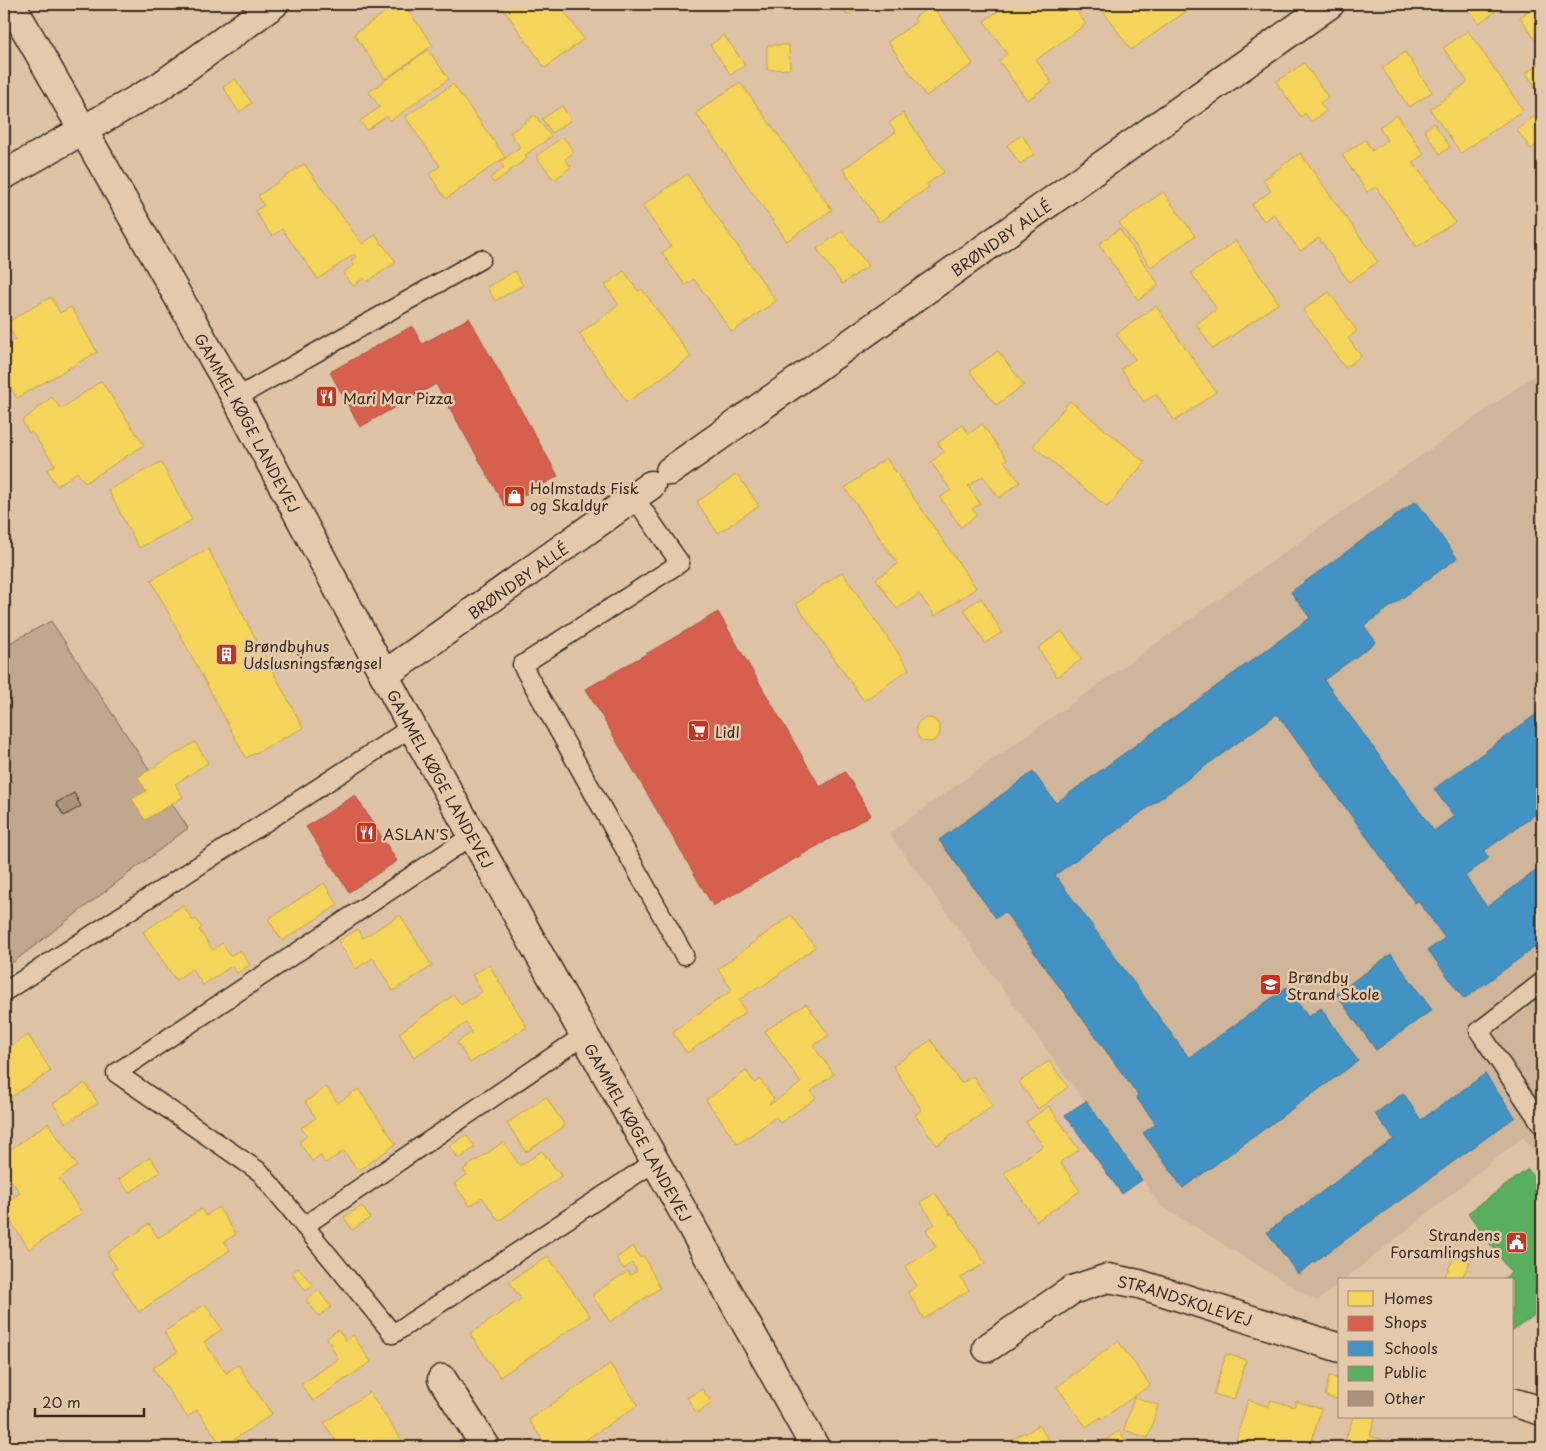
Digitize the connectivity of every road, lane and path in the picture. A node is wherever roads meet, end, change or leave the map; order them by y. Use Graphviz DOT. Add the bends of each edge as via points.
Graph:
graph roads {
  1 [pos="11,4"];
  2 [pos="274,4"];
  3 [pos="1330,4"];
  4 [pos="83,130"];
  5 [pos="4,175"];
  6 [pos="481,259"];
  7 [pos="236,398"];
  8 [pos="652,484"];
  9 [pos="384,675"];
  10 [pos="412,727"];
  11 [pos="473,835"];
  12 [pos="684,955"];
  13 [pos="1542,982"];
  14 [pos="4,992"];
  15 [pos="586,1034"];
  16 [pos="1542,1125"];
  17 [pos="656,1161"];
  18 [pos="304,1226"];
  19 [pos="1338,1347"];
  20 [pos="987,1348"];
  21 [pos="442,1379"];
  22 [pos="1514,1403"];
  23 [pos="1542,1411"];
  24 [pos="486,1447"];
  25 [pos="815,1447"];
  1 -- 4 [label="street, GAMMEL KØGE LANDEVEJ"];
  2 -- 4 [label="street" via="159,87"];
  3 -- 8 [label="street, BRØNDBY ALLÉ"];
  4 -- 5 [label="street"];
  4 -- 7 [label="street, GAMMEL KØGE LANDEVEJ"];
  6 -- 7 [label="lane"];
  7 -- 9 [label="street, GAMMEL KØGE LANDEVEJ"];
  8 -- 9 [label="street, BRØNDBY ALLÉ"];
  8 -- 12 [label="lane" via="680,563 522,665"];
  9 -- 10 [label="street, GAMMEL KØGE LANDEVEJ"];
  10 -- 11 [label="street, GAMMEL KØGE LANDEVEJ"];
  10 -- 14 [label="lane"];
  11 -- 15 [label="street, GAMMEL KØGE LANDEVEJ"];
  11 -- 18 [label="lane" via="116,1073 260,1172"];
  13 -- 16 [label="lane" via="1479,1031"];
  15 -- 17 [label="street, GAMMEL KØGE LANDEVEJ"];
  15 -- 18 [label="lane"];
  17 -- 18 [label="lane" via="393,1334"];
  17 -- 25 [label="street, GAMMEL KØGE LANDEVEJ"];
  19 -- 20 [label="street, STRANDSKOLEVEJ" via="1139,1284 1108,1278 1072,1290"];
  21 -- 24 [label="street"];
  22 -- 23 [label="street"];
}
